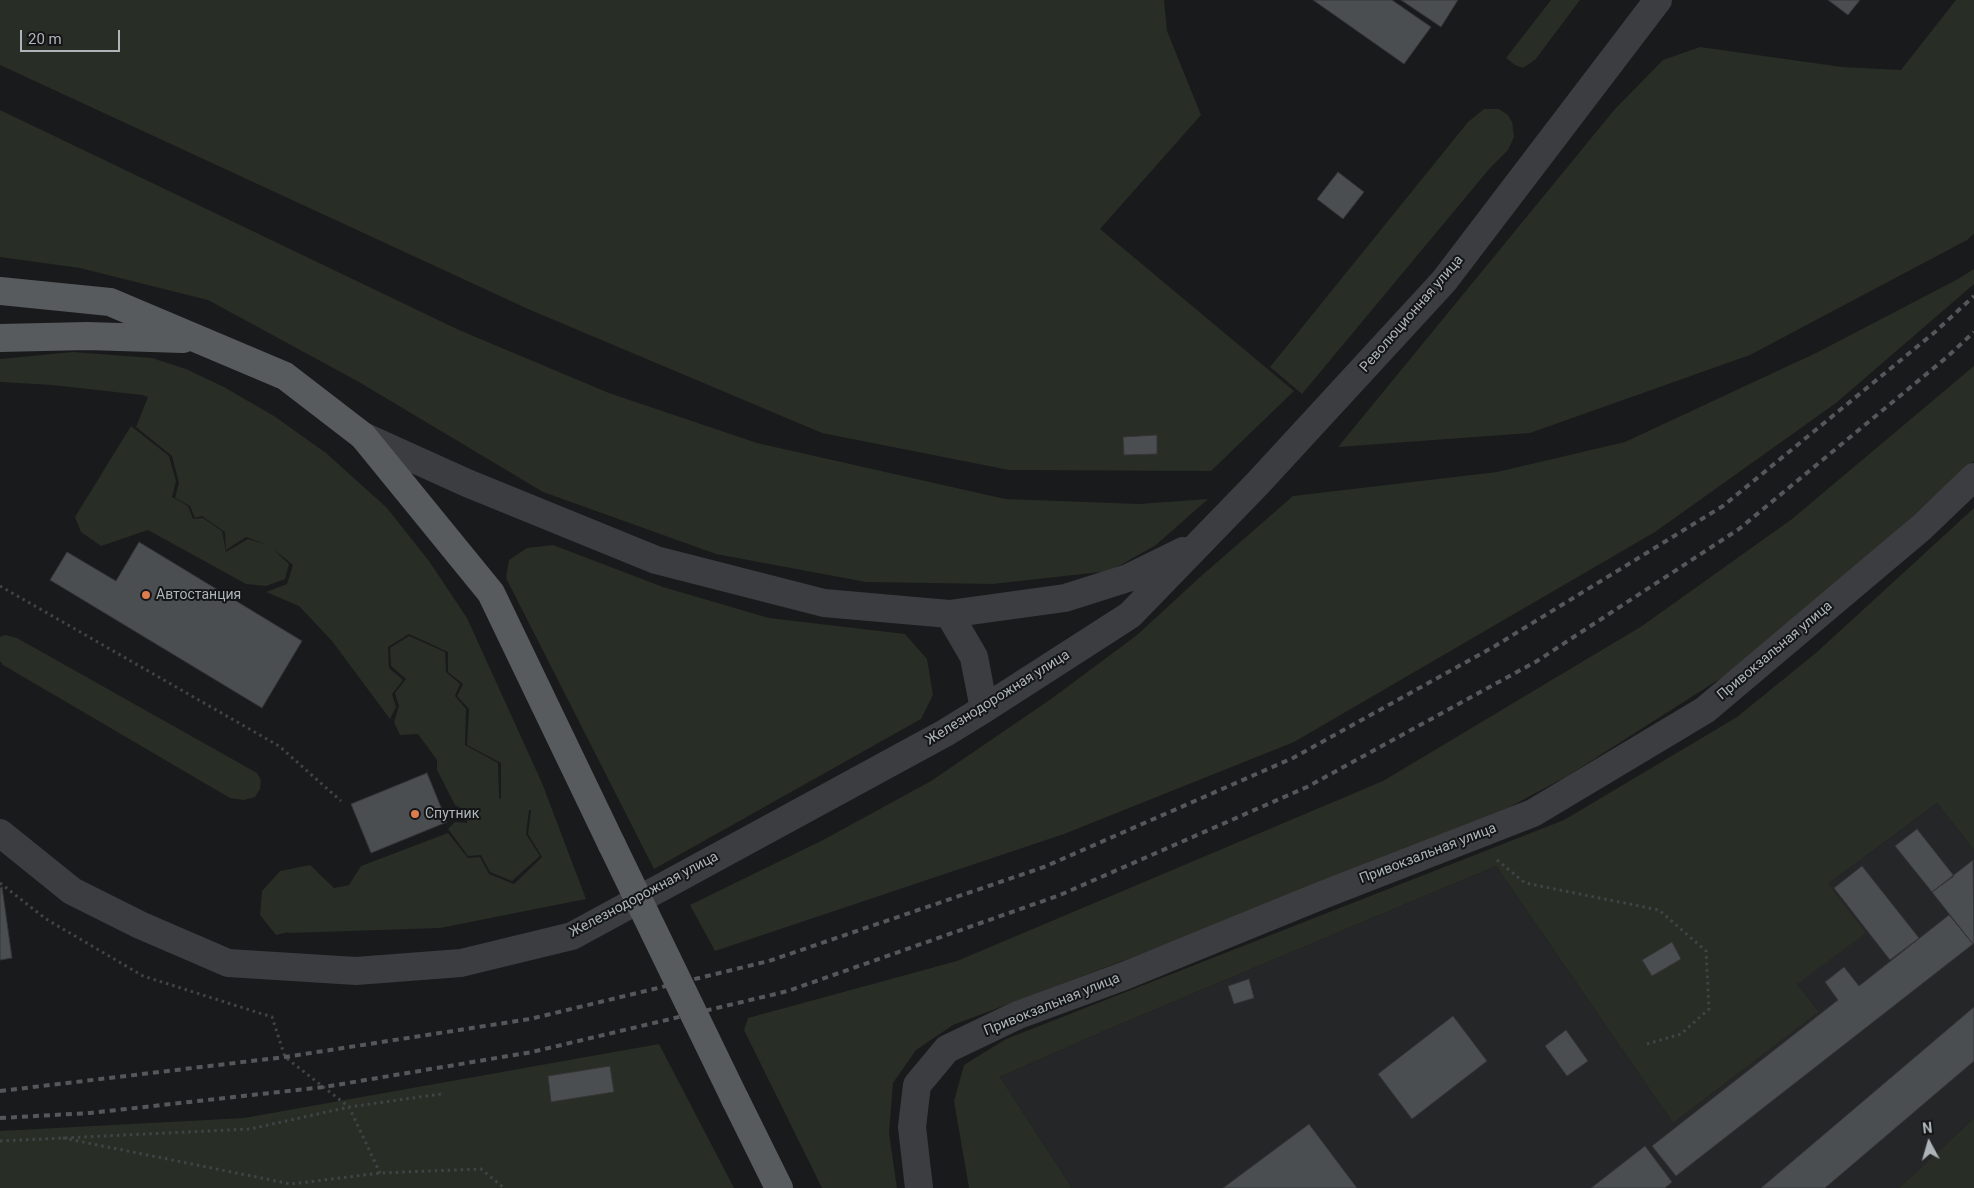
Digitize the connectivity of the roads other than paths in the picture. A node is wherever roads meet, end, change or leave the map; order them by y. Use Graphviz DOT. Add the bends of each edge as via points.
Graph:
graph roads {
  1 [pos="1658,0"];
  2 [pos="0,291"];
  3 [pos="0,338"];
  4 [pos="200,339"];
  5 [pos="363,436"];
  6 [pos="1974,477"];
  7 [pos="1202,541"];
  8 [pos="949,614"];
  9 [pos="984,709"];
  10 [pos="0,833"];
  11 [pos="779,1188"];
  12 [pos="919,1188"];
  1 -- 7 [label="street, Революционная улица" via="1444,281"];
  2 -- 4 [label="main road" via="110,302"];
  3 -- 4 [label="main road"];
  4 -- 5 [label="main road" via="285,376"];
  5 -- 8 [label="street" via="467,483 656,560 824,603"];
  5 -- 11 [label="main road, bridge" via="491,593"];
  6 -- 12 [label="street, Привокзальная улица" via="1922,527 1705,710 1533,813 1018,1016 947,1049 917,1085 912,1127"];
  7 -- 8 [label="street" via="1128,578 1065,598"];
  7 -- 9 [label="street, Железнодорожная улица" via="1130,615"];
  8 -- 9 [label="street" via="974,656"];
  9 -- 10 [label="street, Железнодорожная улица" via="572,936 461,963 356,971 228,963 72,891"];
}
